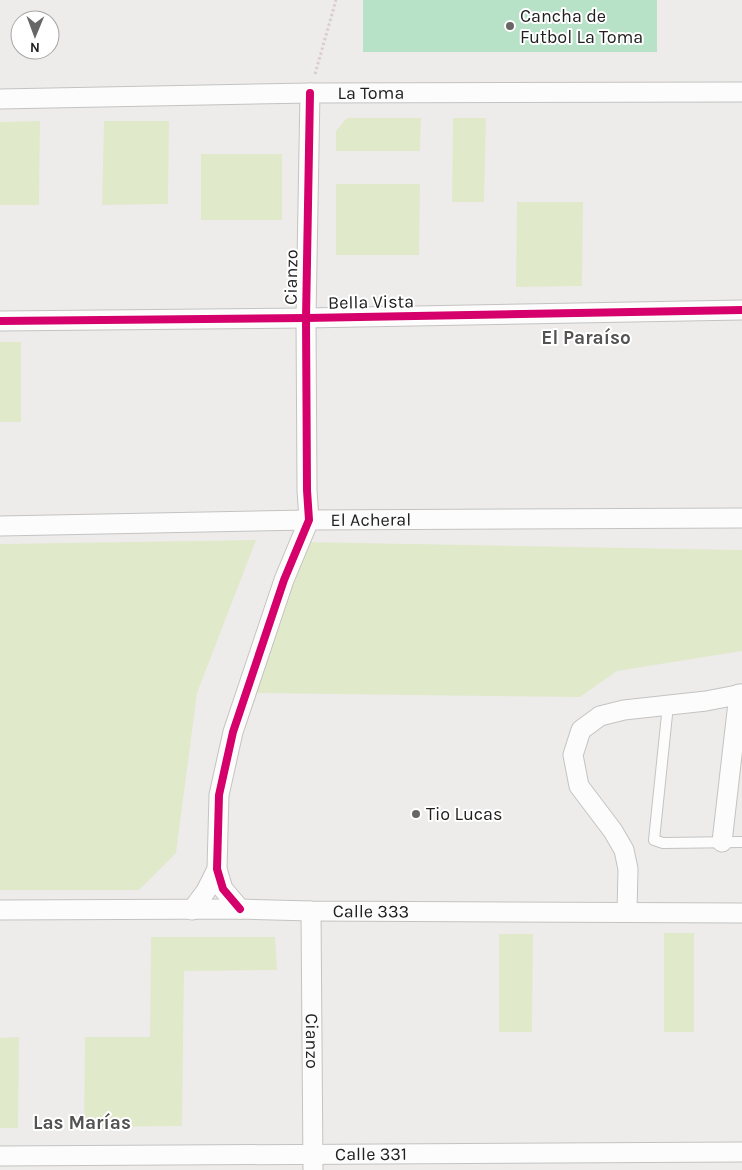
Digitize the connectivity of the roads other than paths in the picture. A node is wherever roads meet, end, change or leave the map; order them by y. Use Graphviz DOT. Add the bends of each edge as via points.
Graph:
graph roads {
  1 [pos="742,92"];
  2 [pos="310,93"];
  3 [pos="0,99"];
  4 [pos="742,310"];
  5 [pos="306,318"];
  6 [pos="0,321"];
  7 [pos="742,518"];
  8 [pos="309,520"];
  9 [pos="0,526"];
  10 [pos="741,694"];
  11 [pos="668,705"];
  12 [pos="722,842"];
  13 [pos="742,842"];
  14 [pos="217,868"];
  15 [pos="0,910"];
  16 [pos="192,910"];
  17 [pos="240,910"];
  18 [pos="311,911"];
  19 [pos="627,912"];
  20 [pos="742,913"];
  21 [pos="742,1152"];
  22 [pos="0,1156"];
  23 [pos="313,1162"];
  1 -- 2 [label="street, La Toma"];
  2 -- 3 [label="street, La Toma"];
  2 -- 5 [label="street, Cianzo"];
  4 -- 5 [label="street, Bella Vista"];
  5 -- 6 [label="street, Bella Vista"];
  5 -- 8 [label="street, Cianzo"];
  7 -- 8 [label="street, El Acheral"];
  8 -- 9 [label="street, El Acheral"];
  8 -- 14 [label="street" via="284,580 233,732 219,795"];
  10 -- 11 [label="street"];
  10 -- 12 [label="street"];
  11 -- 12 [label="lane" via="654,840 663,843"];
  11 -- 19 [label="street" via="600,716 581,730 573,755 579,786 613,830 624,850 628,869"];
  12 -- 13 [label="lane"];
  14 -- 16 [label="street"];
  14 -- 17 [label="street" via="223,889"];
  15 -- 16 [label="street, Calle 333"];
  16 -- 17 [label="street, Calle 333"];
  17 -- 18 [label="street, Calle 333"];
  18 -- 19 [label="street, Calle 333"];
  18 -- 23 [label="street, Cianzo"];
  19 -- 20 [label="street, Calle 333"];
  21 -- 23 [label="street, Calle 331"];
  22 -- 23 [label="street, Calle 331"];
}
